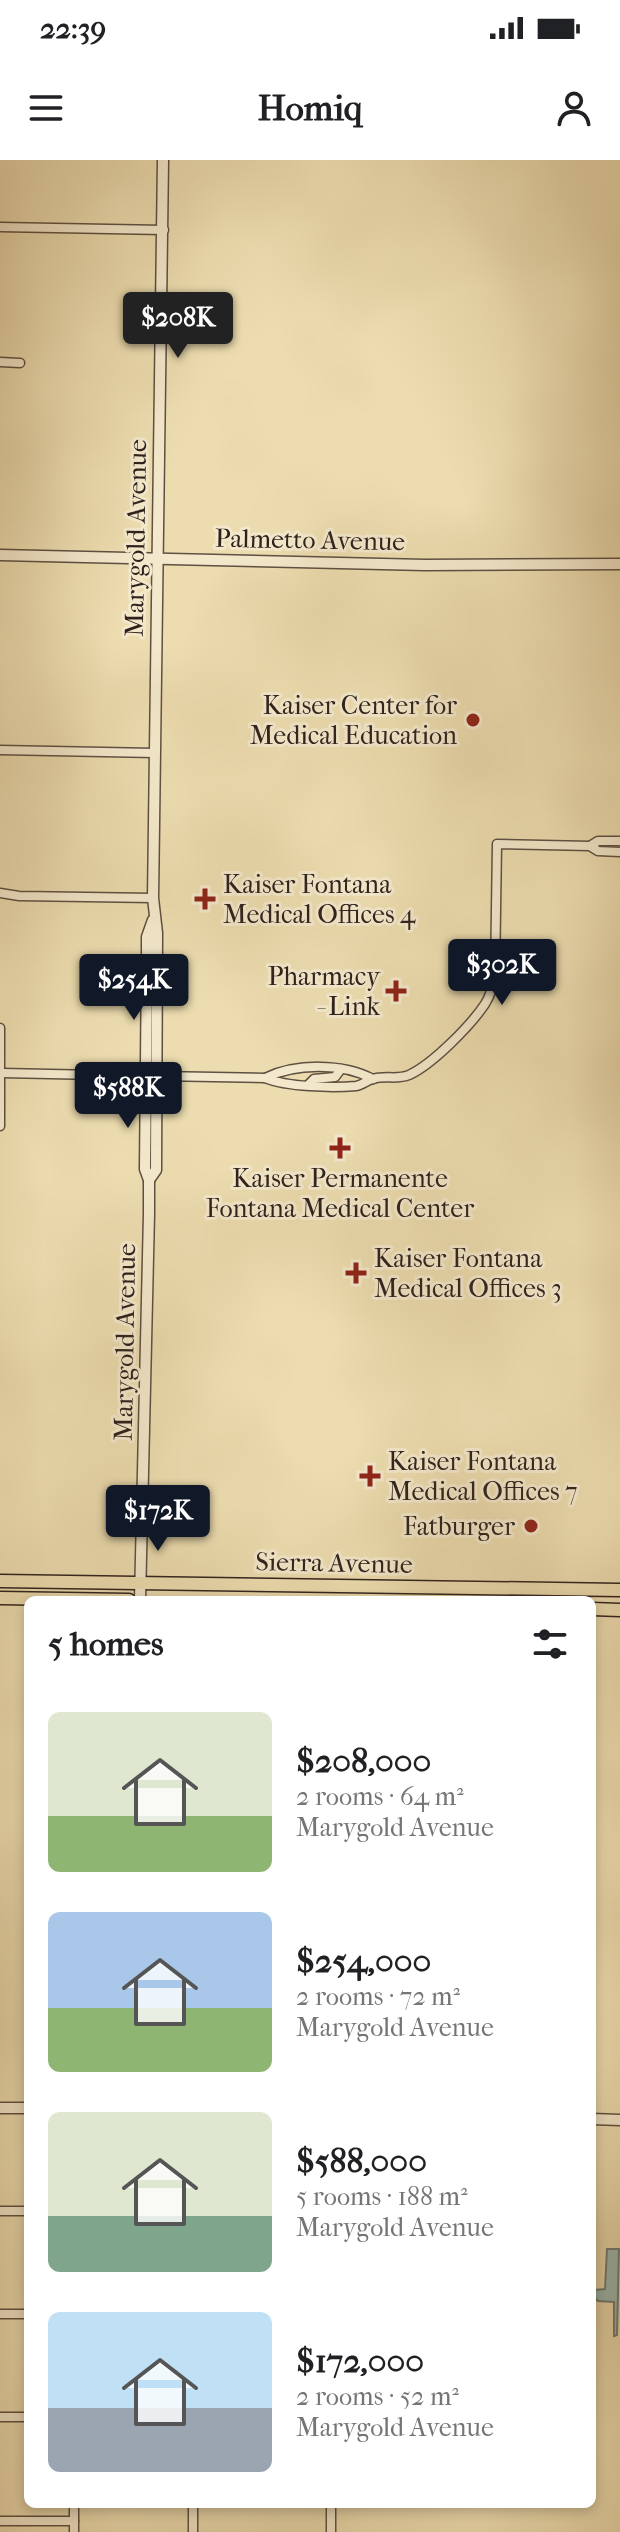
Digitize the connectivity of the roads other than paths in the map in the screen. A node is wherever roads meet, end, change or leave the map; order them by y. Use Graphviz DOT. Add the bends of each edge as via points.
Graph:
graph roads {
  1 [pos="163,160"];
  2 [pos="0,227"];
  3 [pos="164,230"];
  4 [pos="0,362"];
  5 [pos="20,363"];
  6 [pos="0,555"];
  7 [pos="157,559"];
  8 [pos="620,564"];
  9 [pos="0,750"];
  10 [pos="155,753"];
  11 [pos="620,841"];
  12 [pos="590,846"];
  13 [pos="620,852"];
  14 [pos="0,893"];
  15 [pos="153,898"];
  16 [pos="154,917"];
  17 [pos="147,956"];
  18 [pos="0,1028"];
  19 [pos="341,1069"];
  20 [pos="2,1073"];
  21 [pos="146,1076"];
  22 [pos="158,1076"];
  23 [pos="265,1078"];
  24 [pos="373,1079"];
  25 [pos="308,1085"];
  26 [pos="0,1126"];
  27 [pos="149,1180"];
  28 [pos="0,1581"];
  29 [pos="140,1582"];
  30 [pos="620,1590"];
  31 [pos="140,1596"];
  32 [pos="0,1598"];
  33 [pos="24,1598"];
  34 [pos="596,1609"];
  35 [pos="620,1610"];
  36 [pos="0,2108"];
  37 [pos="24,2108"];
  38 [pos="596,2119"];
  39 [pos="620,2120"];
  40 [pos="0,2211"];
  41 [pos="24,2211"];
  42 [pos="0,2314"];
  43 [pos="24,2314"];
  44 [pos="0,2417"];
  45 [pos="24,2417"];
  46 [pos="74,2508"];
  47 [pos="193,2508"];
  48 [pos="331,2508"];
  49 [pos="0,2521"];
  50 [pos="74,2521"];
  51 [pos="74,2532"];
  52 [pos="193,2532"];
  53 [pos="331,2532"];
  1 -- 3 [label="street, Marygold Avenue"];
  2 -- 3 [label="street"];
  3 -- 7 [label="street, Marygold Avenue"];
  4 -- 5 [label="street"];
  6 -- 7 [label="street, Palmetto Avenue"];
  7 -- 8 [label="street, Palmetto Avenue"];
  7 -- 10 [label="street, Marygold Avenue"];
  9 -- 10 [label="street"];
  10 -- 15 [label="street, Marygold Avenue"];
  11 -- 12 [label="street"];
  12 -- 13 [label="street"];
  12 -- 24 [label="street" via="497,844 491,994 457,1035 417,1070 399,1078"];
  14 -- 15 [label="street"];
  15 -- 16 [label="street, Marygold Avenue"];
  16 -- 17 [label="street, Marygold Avenue"];
  16 -- 22 [label="street, Marygold Avenue"];
  17 -- 21 [label="street, Marygold Avenue"];
  17 -- 22 [label="street" via="152,976 151,1053"];
  18 -- 20 [label="street"];
  19 -- 23 [label="street" via="299,1068"];
  19 -- 24 [label="street"];
  19 -- 25 [label="street" via="335,1077 314,1079"];
  20 -- 21 [label="street"];
  20 -- 26 [label="street"];
  21 -- 27 [label="street, Marygold Avenue"];
  22 -- 23 [label="street"];
  22 -- 27 [label="street" via="151,1104"];
  23 -- 25 [label="street"];
  24 -- 25 [label="street" via="360,1086"];
  27 -- 29 [label="street, Marygold Avenue"];
  28 -- 29 [label="main road, Sierra Avenue"];
  29 -- 30 [label="main road, Sierra Avenue"];
  29 -- 31 [label="street, Marygold Avenue"];
  32 -- 33 [label="main road"];
  34 -- 35 [label="main road"];
  36 -- 37 [label="street"];
  38 -- 39 [label="street"];
  40 -- 41 [label="street"];
  42 -- 43 [label="street"];
  44 -- 45 [label="street"];
  46 -- 50 [label="street"];
  47 -- 52 [label="street"];
  48 -- 53 [label="street"];
  49 -- 50 [label="street"];
  50 -- 51 [label="street"];
}
